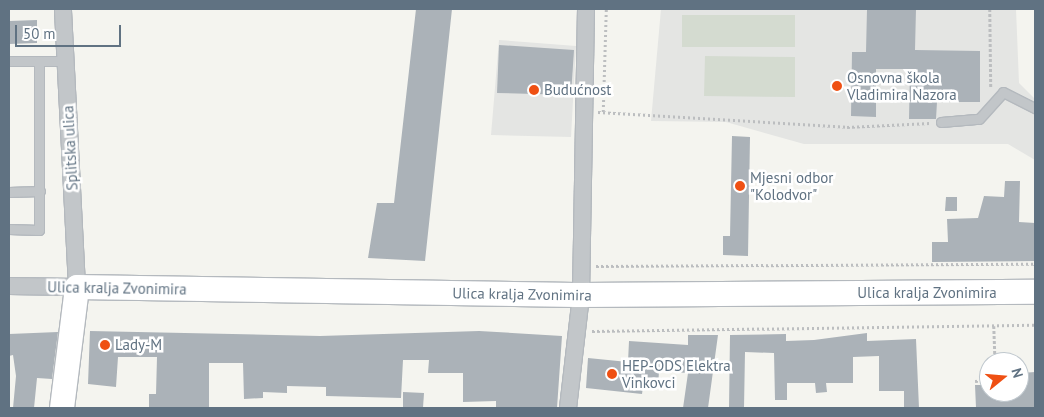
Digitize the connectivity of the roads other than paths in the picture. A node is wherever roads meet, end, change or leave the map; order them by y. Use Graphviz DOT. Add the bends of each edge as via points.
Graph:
graph roads {
  1 [pos="63,9"];
  2 [pos="586,9"];
  3 [pos="9,61"];
  4 [pos="39,61"];
  5 [pos="65,62"];
  6 [pos="1035,108"];
  7 [pos="941,122"];
  8 [pos="40,191"];
  9 [pos="9,192"];
  10 [pos="9,229"];
  11 [pos="9,286"];
  12 [pos="77,287"];
  13 [pos="1035,292"];
  14 [pos="581,295"];
  15 [pos="62,408"];
  16 [pos="568,408"];
  1 -- 5 [label="street, Splitska ulica"];
  2 -- 14 [label="street"];
  3 -- 4 [label="lane"];
  4 -- 5 [label="lane"];
  4 -- 8 [label="lane"];
  5 -- 12 [label="street, Splitska ulica"];
  6 -- 7 [label="lane" via="1003,92 972,123"];
  8 -- 9 [label="lane"];
  8 -- 10 [label="lane" via="39,230"];
  11 -- 12 [label="street, Ulica kralja Zvonimira"];
  12 -- 14 [label="main road, Ulica kralja Zvonimira"];
  12 -- 15 [label="main road"];
  13 -- 14 [label="main road, Ulica kralja Zvonimira"];
  14 -- 16 [label="street"];
}
